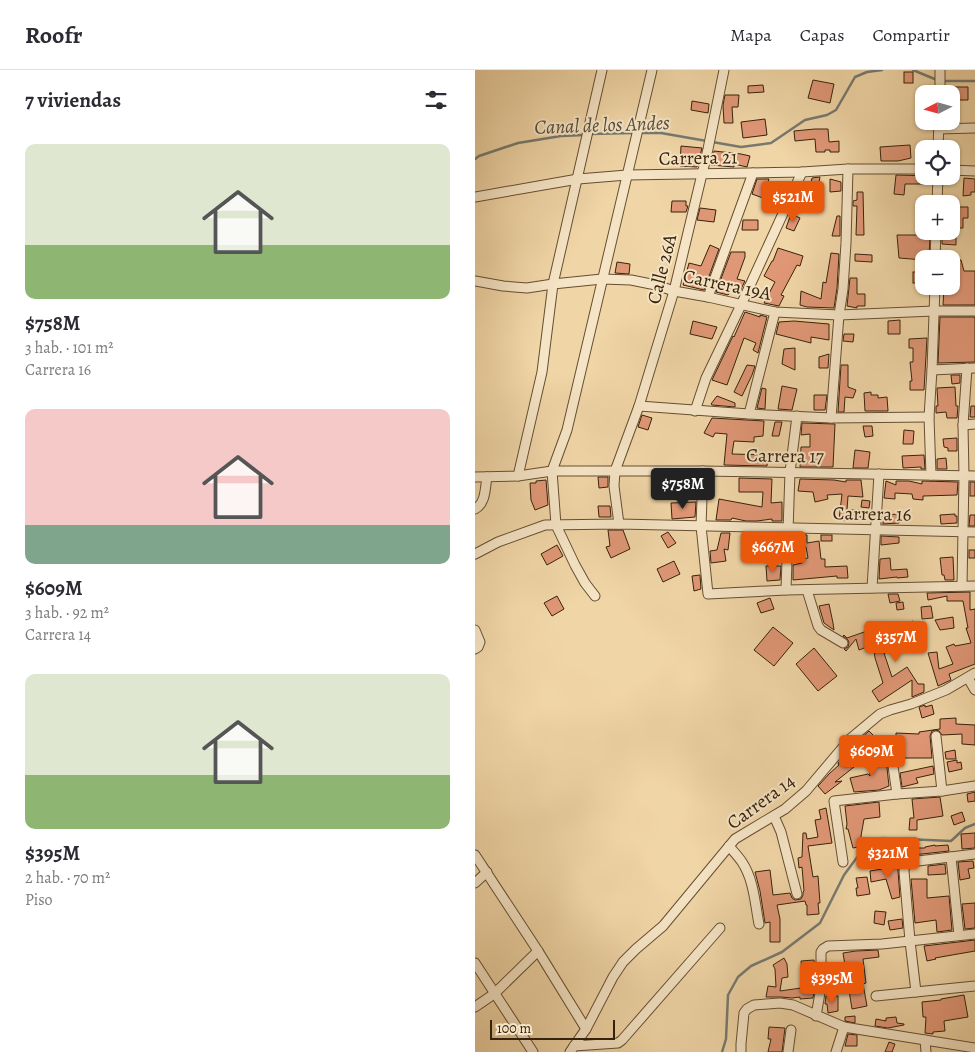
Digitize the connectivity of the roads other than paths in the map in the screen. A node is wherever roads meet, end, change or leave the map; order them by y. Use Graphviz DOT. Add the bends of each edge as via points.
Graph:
graph roads {
  1 [pos="602,70"];
  2 [pos="652,70"];
  3 [pos="724,70"];
  4 [pos="940,70"];
  5 [pos="940,85"];
  6 [pos="960,127"];
  7 [pos="975,128"];
  8 [pos="848,169"];
  9 [pos="915,169"];
  10 [pos="960,170"];
  11 [pos="975,171"];
  12 [pos="802,172"];
  13 [pos="702,173"];
  14 [pos="753,173"];
  15 [pos="627,175"];
  16 [pos="578,179"];
  17 [pos="475,197"];
  18 [pos="602,279"];
  19 [pos="475,281"];
  20 [pos="553,284"];
  21 [pos="674,291"];
  22 [pos="935,295"];
  23 [pos="708,297"];
  24 [pos="741,305"];
  25 [pos="934,311"];
  26 [pos="775,312"];
  27 [pos="975,312"];
  28 [pos="839,315"];
  29 [pos="971,368"];
  30 [pos="932,370"];
  31 [pos="639,406"];
  32 [pos="695,411"];
  33 [pos="749,414"];
  34 [pos="797,416"];
  35 [pos="929,417"];
  36 [pos="831,418"];
  37 [pos="975,424"];
  38 [pos="963,425"];
  39 [pos="552,471"];
  40 [pos="615,471"];
  41 [pos="703,471"];
  42 [pos="790,472"];
  43 [pos="879,474"];
  44 [pos="487,476"];
  45 [pos="518,476"];
  46 [pos="931,476"];
  47 [pos="964,476"];
  48 [pos="975,476"];
  49 [pos="475,477"];
  50 [pos="475,509"];
  51 [pos="619,524"];
  52 [pos="557,525"];
  53 [pos="701,526"];
  54 [pos="789,528"];
  55 [pos="875,530"];
  56 [pos="962,532"];
  57 [pos="975,532"];
  58 [pos="475,554"];
  59 [pos="962,586"];
  60 [pos="975,586"];
  61 [pos="872,588"];
  62 [pos="786,590"];
  63 [pos="807,590"];
  64 [pos="595,596"];
  65 [pos="475,630"];
  66 [pos="843,643"];
  67 [pos="475,649"];
  68 [pos="972,676"];
  69 [pos="975,690"];
  70 [pos="936,736"];
  71 [pos="890,745"];
  72 [pos="975,786"];
  73 [pos="942,791"];
  74 [pos="897,794"];
  75 [pos="774,816"];
  76 [pos="729,846"];
  77 [pos="975,854"];
  78 [pos="475,855"];
  79 [pos="951,857"];
  80 [pos="843,862"];
  81 [pos="487,872"];
  82 [pos="475,883"];
  83 [pos="797,894"];
  84 [pos="759,924"];
  85 [pos="720,928"];
  86 [pos="975,934"];
  87 [pos="959,935"];
  88 [pos="910,941"];
  89 [pos="538,951"];
  90 [pos="475,963"];
  91 [pos="975,986"];
  92 [pos="916,992"];
  93 [pos="494,994"];
  94 [pos="876,996"];
  95 [pos="475,1007"];
  96 [pos="816,1016"];
  97 [pos="844,1027"];
  98 [pos="586,1029"];
  99 [pos="791,1030"];
  100 [pos="925,1040"];
  101 [pos="975,1048"];
  102 [pos="572,1049"];
  103 [pos="533,1052"];
  104 [pos="741,1052"];
  105 [pos="788,1052"];
  106 [pos="836,1052"];
  107 [pos="926,1052"];
  1 -- 16 [label="street"];
  2 -- 15 [label="street"];
  3 -- 13 [label="street, Calle 26A"];
  4 -- 5 [label="street"];
  6 -- 7 [label="street"];
  8 -- 9 [label="street, Carrera 21"];
  8 -- 12 [label="street, Carrera 21"];
  8 -- 28 [label="street" via="846,243"];
  10 -- 11 [label="street"];
  12 -- 14 [label="street, Carrera 21"];
  12 -- 24 [label="street"];
  13 -- 14 [label="street, Carrera 21"];
  13 -- 15 [label="street, Carrera 21"];
  13 -- 21 [label="street, Calle 26A"];
  14 -- 23 [label="street"];
  15 -- 16 [label="street, Carrera 21"];
  15 -- 18 [label="street"];
  16 -- 17 [label="street, Carrera 21"];
  16 -- 20 [label="street"];
  18 -- 20 [label="street, Carrera 19A"];
  18 -- 21 [label="street, Carrera 19A" via="631,280"];
  18 -- 39 [label="street" via="567,430"];
  19 -- 20 [label="street, Carrera 19A" via="527,288"];
  20 -- 45 [label="street" via="542,372"];
  21 -- 23 [label="street, Carrera 19A"];
  21 -- 31 [label="street, Calle 26A"];
  22 -- 25 [label="street"];
  23 -- 24 [label="street, Carrera 19A"];
  24 -- 26 [label="street, Carrera 19A"];
  24 -- 32 [label="street" via="706,378"];
  25 -- 27 [label="street, Carrera 19A"];
  25 -- 28 [label="street, Carrera 19A"];
  25 -- 30 [label="street"];
  26 -- 28 [label="street, Carrera 19A"];
  26 -- 33 [label="street"];
  28 -- 36 [label="street"];
  29 -- 30 [label="street"];
  29 -- 38 [label="street"];
  30 -- 35 [label="street"];
  31 -- 32 [label="street"];
  31 -- 40 [label="street, Calle 26A"];
  32 -- 33 [label="street"];
  33 -- 34 [label="street"];
  34 -- 36 [label="street"];
  34 -- 42 [label="street"];
  35 -- 36 [label="street"];
  35 -- 46 [label="street"];
  37 -- 38 [label="street"];
  38 -- 47 [label="street"];
  39 -- 40 [label="street, Carrera 17"];
  39 -- 45 [label="street, Carrera 17"];
  39 -- 52 [label="street"];
  40 -- 41 [label="street, Carrera 17"];
  40 -- 51 [label="street"];
  41 -- 42 [label="street, Carrera 17"];
  41 -- 53 [label="street"];
  42 -- 43 [label="street, Carrera 17"];
  42 -- 54 [label="street"];
  43 -- 46 [label="street, Carrera 17"];
  43 -- 55 [label="street"];
  44 -- 45 [label="street, Carrera 17"];
  44 -- 49 [label="street, Carrera 17"];
  44 -- 50 [label="street" via="483,501"];
  46 -- 47 [label="street, Carrera 17"];
  47 -- 48 [label="street, Carrera 17"];
  47 -- 56 [label="street"];
  51 -- 52 [label="street, Carrera 16"];
  51 -- 53 [label="street, Carrera 16"];
  52 -- 58 [label="street, Carrera 16" via="545,525 497,542"];
  52 -- 64 [label="street" via="575,565"];
  53 -- 54 [label="street, Carrera 16"];
  53 -- 62 [label="street" via="708,594"];
  54 -- 55 [label="street, Carrera 16"];
  54 -- 62 [label="street"];
  55 -- 56 [label="street, Carrera 16"];
  55 -- 61 [label="street"];
  56 -- 57 [label="street, Carrera 16"];
  56 -- 59 [label="street"];
  59 -- 60 [label="street"];
  59 -- 61 [label="street"];
  61 -- 63 [label="street"];
  62 -- 63 [label="street"];
  63 -- 66 [label="street" via="818,626"];
  65 -- 67 [label="street" via="480,642"];
  68 -- 69 [label="street"];
  68 -- 75 [label="street, Carrera 14" via="920,701 880,714 850,739 806,791"];
  70 -- 73 [label="street"];
  71 -- 74 [label="street"];
  72 -- 73 [label="street"];
  73 -- 74 [label="street"];
  74 -- 80 [label="street" via="834,802"];
  75 -- 76 [label="street, Carrera 14"];
  75 -- 83 [label="street"];
  76 -- 84 [label="street" via="743,862"];
  76 -- 98 [label="street, Carrera 14" via="663,926 623,962"];
  77 -- 79 [label="street"];
  78 -- 81 [label="street"];
  79 -- 87 [label="street"];
  79 -- 88 [label="street" via="905,865"];
  81 -- 82 [label="street"];
  81 -- 89 [label="street"];
  85 -- 102 [label="street" via="623,1040"];
  86 -- 87 [label="street"];
  87 -- 88 [label="street"];
  88 -- 92 [label="street"];
  88 -- 96 [label="street" via="828,946 823,949"];
  89 -- 93 [label="street"];
  89 -- 98 [label="street"];
  90 -- 93 [label="street"];
  91 -- 92 [label="street"];
  92 -- 94 [label="street"];
  93 -- 95 [label="street"];
  93 -- 103 [label="street"];
  96 -- 97 [label="street"];
  96 -- 104 [label="street" via="793,1005 780,1003 747,1009"];
  97 -- 100 [label="street"];
  97 -- 106 [label="street"];
  98 -- 102 [label="street, Carrera 14"];
  99 -- 105 [label="street"];
  100 -- 101 [label="street"];
  100 -- 107 [label="street"];
}
